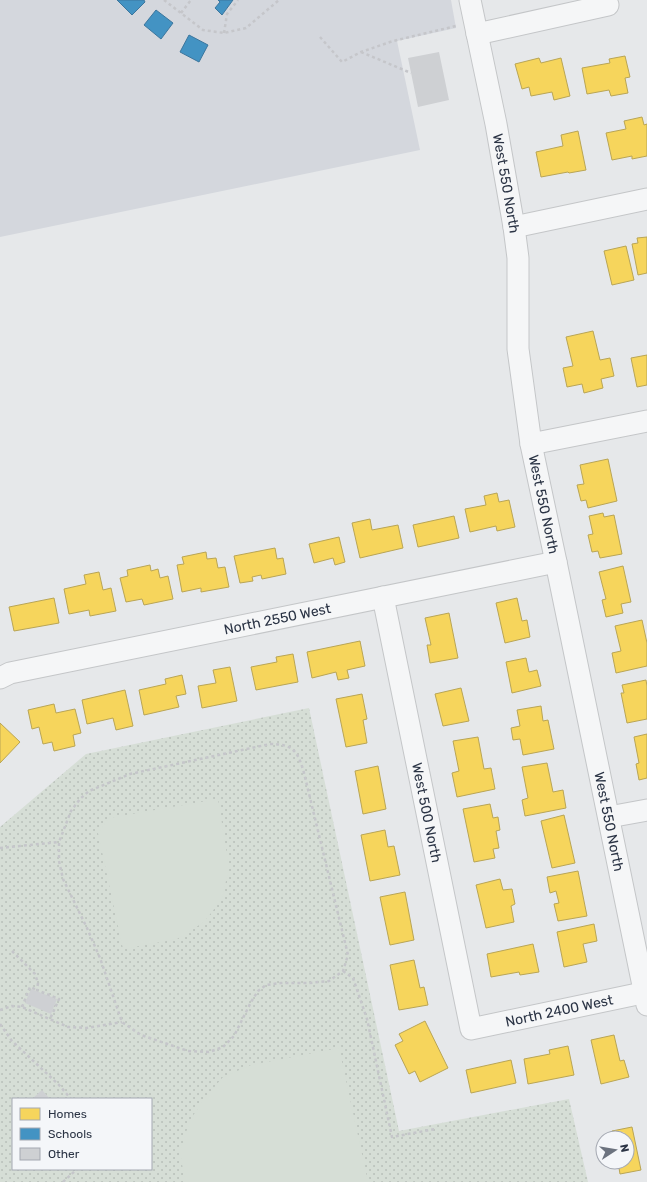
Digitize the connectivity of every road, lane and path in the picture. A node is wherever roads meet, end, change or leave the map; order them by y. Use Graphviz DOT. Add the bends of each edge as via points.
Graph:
graph roads {
  1 [pos="164,0"];
  2 [pos="191,0"];
  3 [pos="238,0"];
  4 [pos="279,0"];
  5 [pos="470,0"];
  6 [pos="608,5"];
  7 [pos="181,13"];
  8 [pos="456,26"];
  9 [pos="224,33"];
  10 [pos="477,34"];
  11 [pos="320,37"];
  12 [pos="361,52"];
  13 [pos="411,73"];
  14 [pos="647,199"];
  15 [pos="514,226"];
  16 [pos="647,421"];
  17 [pos="531,444"];
  18 [pos="556,562"];
  19 [pos="383,597"];
  20 [pos="0,678"];
  21 [pos="647,810"];
  22 [pos="609,817"];
  23 [pos="59,842"];
  24 [pos="0,848"];
  25 [pos="12,951"];
  26 [pos="343,971"];
  27 [pos="37,990"];
  28 [pos="646,997"];
  29 [pos="22,1007"];
  30 [pos="0,1010"];
  31 [pos="50,1019"];
  32 [pos="122,1022"];
  33 [pos="0,1024"];
  34 [pos="471,1029"];
  35 [pos="70,1098"];
  36 [pos="435,1129"];
  37 [pos="76,1170"];
  38 [pos="63,1182"];
  1 -- 7 [label="path"];
  2 -- 7 [label="path"];
  3 -- 9 [label="path" via="227,14"];
  4 -- 9 [label="path" via="246,28"];
  5 -- 10 [label="street, West 550 North"];
  6 -- 10 [label="street"];
  7 -- 9 [label="path" via="203,30"];
  8 -- 12 [label="path" via="393,41"];
  10 -- 15 [label="street, West 550 North"];
  11 -- 12 [label="path" via="342,62"];
  12 -- 13 [label="path"];
  14 -- 15 [label="street"];
  15 -- 17 [label="street, West 550 North" via="518,258 518,349"];
  16 -- 17 [label="street"];
  17 -- 18 [label="street, West 550 North"];
  18 -- 19 [label="street, North 2550 West"];
  18 -- 22 [label="street, West 550 North"];
  19 -- 20 [label="street, North 2550 West" via="10,673"];
  19 -- 34 [label="street, West 500 North"];
  21 -- 22 [label="street"];
  22 -- 28 [label="street, West 550 North"];
  23 -- 24 [label="path"];
  23 -- 26 [label="path" via="71,811 80,799 95,788 130,774 270,744 282,744 292,748 300,759 304,773 348,955"];
  23 -- 32 [label="path" via="59,861 63,879 100,958"];
  25 -- 27 [label="path" via="36,974"];
  26 -- 32 [label="path" via="329,981 266,985 258,991 251,1002 234,1036 223,1048 210,1052 188,1051 141,1035"];
  26 -- 36 [label="path" via="352,978 367,1019 392,1137"];
  27 -- 29 [label="path" via="30,987"];
  27 -- 31 [label="path" via="60,998"];
  28 -- 34 [label="street, North 2400 West"];
  29 -- 30 [label="path" via="12,1006"];
  29 -- 31 [label="path"];
  31 -- 32 [label="path" via="68,1027 86,1028"];
  33 -- 35 [label="path" via="12,1041"];
  37 -- 38 [label="path"];
}
